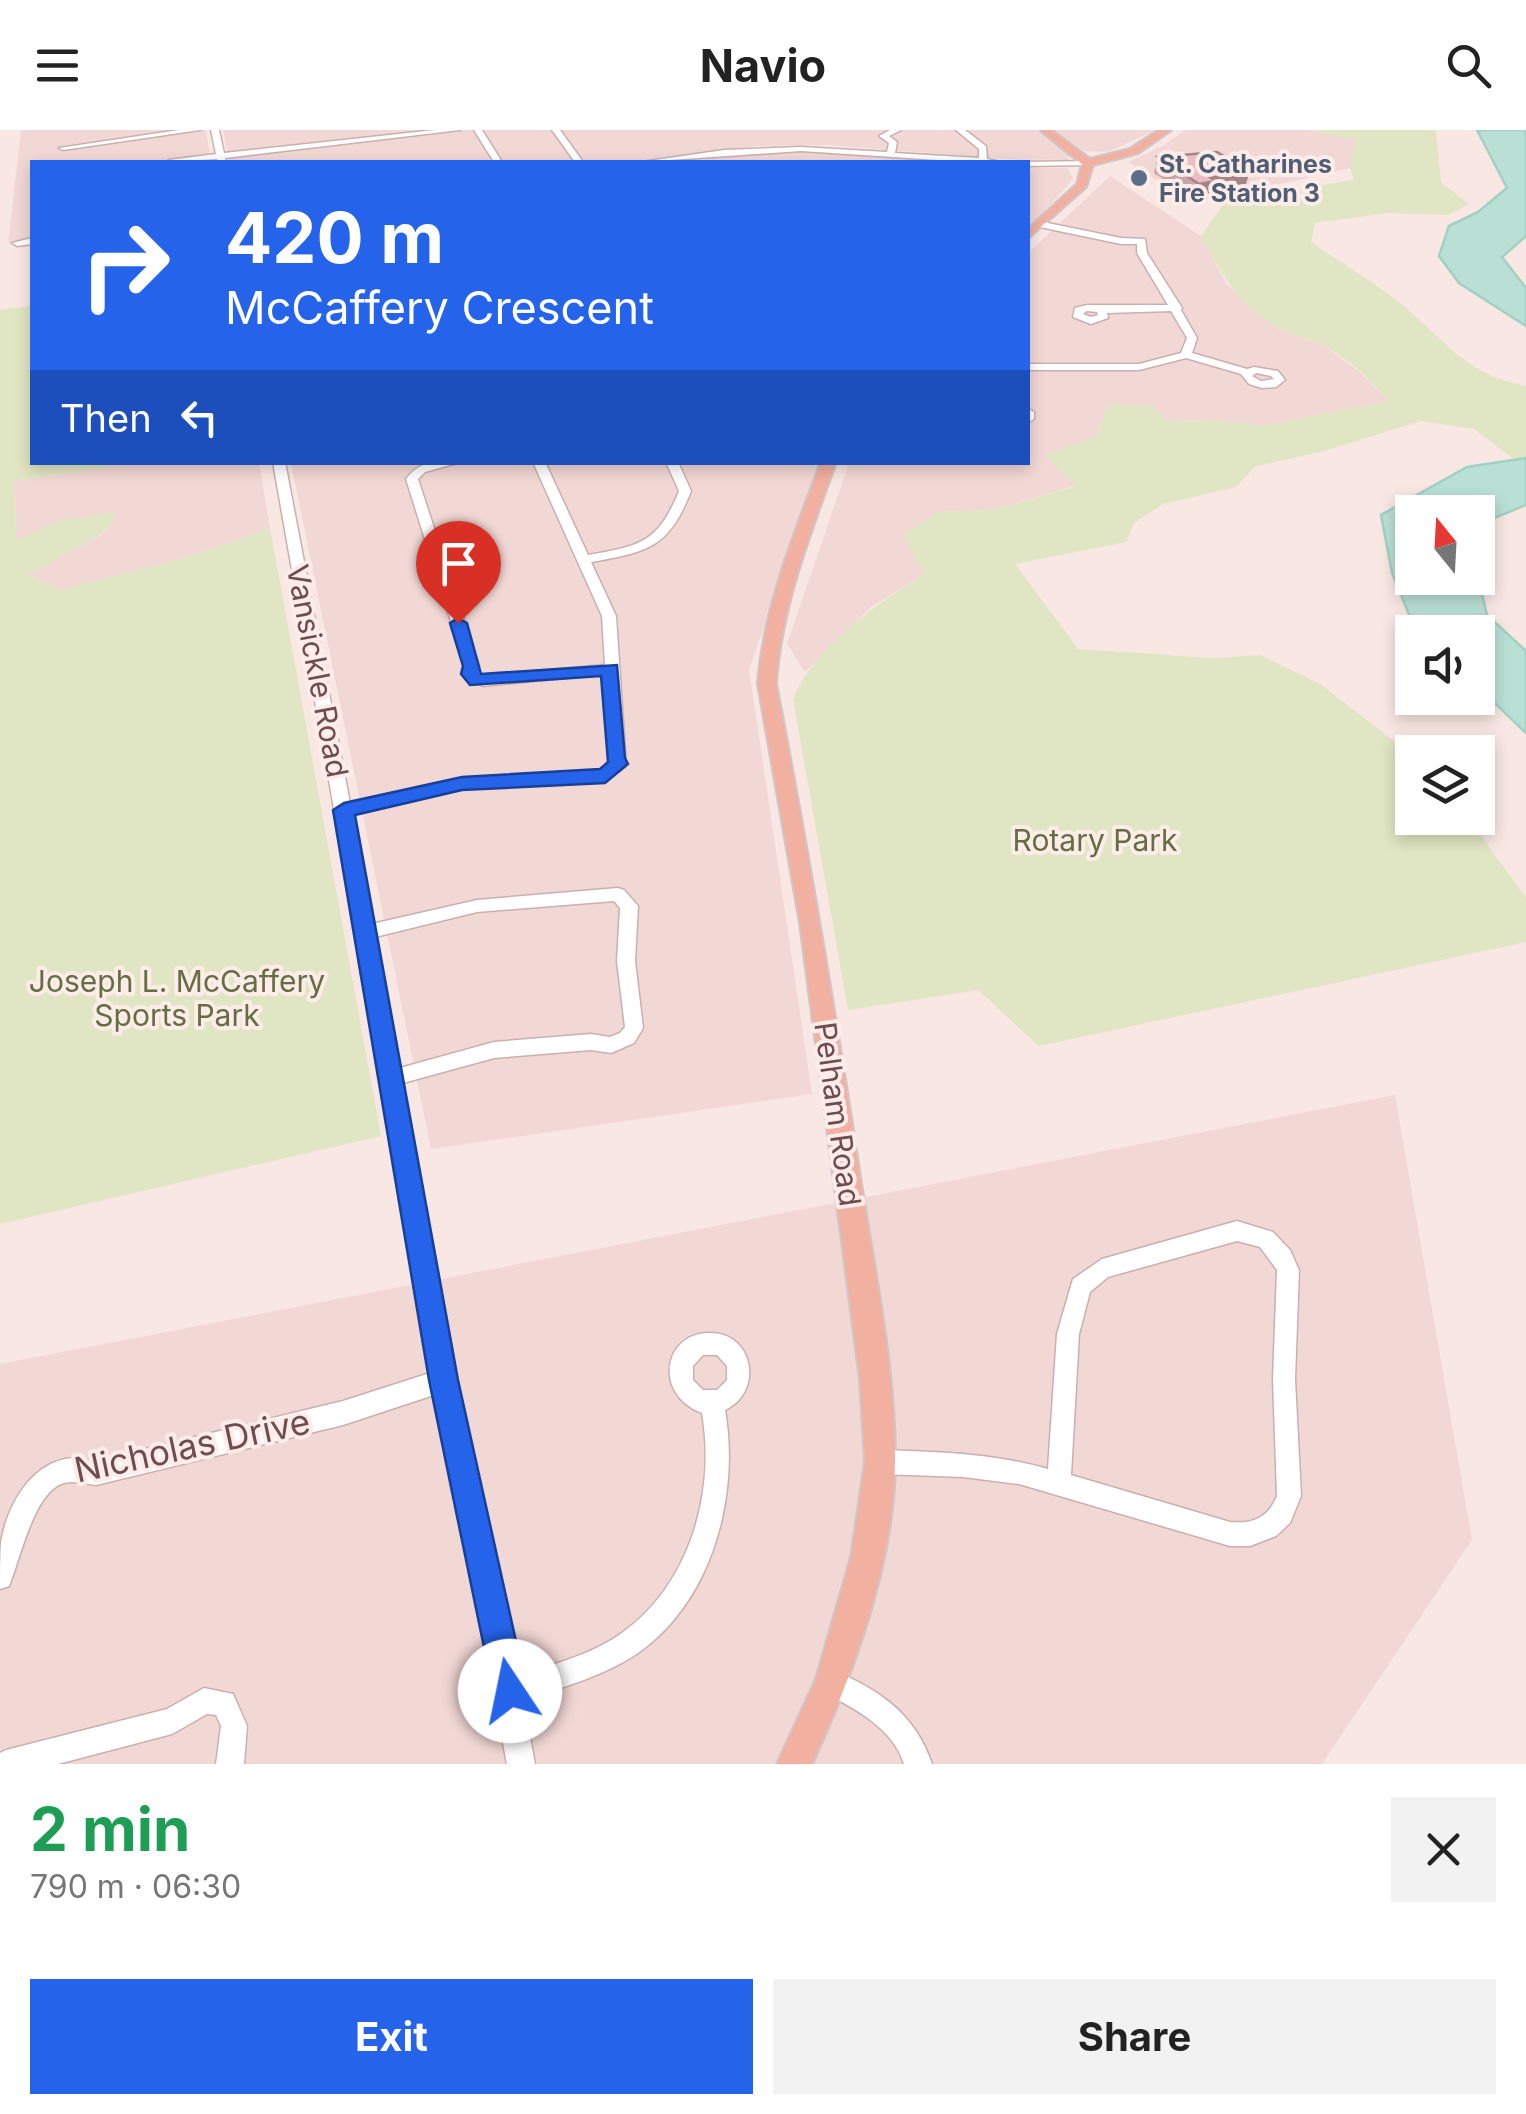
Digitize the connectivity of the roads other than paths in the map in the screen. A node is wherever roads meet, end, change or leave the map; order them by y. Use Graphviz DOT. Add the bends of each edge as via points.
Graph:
graph roads {
  1 [pos="196,130"];
  2 [pos="215,130"];
  3 [pos="302,130"];
  4 [pos="456,130"];
  5 [pos="478,130"];
  6 [pos="556,130"];
  7 [pos="640,130"];
  8 [pos="655,130"];
  9 [pos="801,130"];
  10 [pos="896,130"];
  11 [pos="960,130"];
  12 [pos="1045,130"];
  13 [pos="1166,130"];
  14 [pos="64,135"];
  15 [pos="308,147"];
  16 [pos="64,148"];
  17 [pos="802,148"];
  18 [pos="1071,148"];
  19 [pos="891,152"];
  20 [pos="1134,152"];
  21 [pos="699,159"];
  22 [pos="62,160"];
  23 [pos="221,160"];
  24 [pos="497,160"];
  25 [pos="578,160"];
  26 [pos="965,160"];
  27 [pos="983,160"];
  28 [pos="1088,163"];
  29 [pos="1030,164"];
  30 [pos="1038,224"];
  31 [pos="1030,233"];
  32 [pos="30,241"];
  33 [pos="16,243"];
  34 [pos="1177,308"];
  35 [pos="1100,310"];
  36 [pos="1186,355"];
  37 [pos="1030,367"];
  38 [pos="1248,373"];
  39 [pos="280,465"];
  40 [pos="442,465"];
  41 [pos="540,465"];
  42 [pos="673,465"];
  43 [pos="828,465"];
  44 [pos="586,559"];
  45 [pos="610,669"];
  46 [pos="344,810"];
  47 [pos="364,932"];
  48 [pos="392,1078"];
  49 [pos="444,1380"];
  50 [pos="712,1403"];
  51 [pos="880,1462"];
  52 [pos="1059,1482"];
  53 [pos="0,1577"];
  54 [pos="832,1683"];
  55 [pos="510,1691"];
  56 [pos="6,1764"];
  57 [pos="230,1764"];
  58 [pos="522,1764"];
  59 [pos="794,1764"];
  60 [pos="918,1764"];
  1 -- 16 [label="street"];
  2 -- 23 [label="street"];
  3 -- 15 [label="street"];
  4 -- 15 [label="street"];
  5 -- 24 [label="street"];
  6 -- 25 [label="street"];
  7 -- 8 [label="street"];
  9 -- 17 [label="street"];
  10 -- 19 [label="street" via="883,136 893,142"];
  11 -- 27 [label="street" via="983,148"];
  12 -- 18 [label="main road"];
  13 -- 20 [label="main road"];
  14 -- 16 [label="street"];
  15 -- 23 [label="street"];
  16 -- 22 [label="street"];
  17 -- 19 [label="street"];
  17 -- 21 [label="street"];
  18 -- 20 [label="main road" via="1101,156"];
  18 -- 28 [label="main road"];
  19 -- 26 [label="street"];
  20 -- 28 [label="main road"];
  28 -- 29 [label="street"];
  28 -- 30 [label="main road" via="1082,185"];
  30 -- 31 [label="main road"];
  30 -- 34 [label="street" via="1142,242 1142,253"];
  32 -- 33 [label="street"];
  34 -- 35 [label="street"];
  34 -- 36 [label="street" via="1192,335"];
  36 -- 37 [label="street" via="1134,368"];
  36 -- 38 [label="street"];
  39 -- 46 [label="street, Vansickle Road"];
  40 -- 45 [label="street" via="412,479 472,677"];
  41 -- 44 [label="street"];
  42 -- 44 [label="street" via="686,491 662,538"];
  43 -- 51 [label="main road, Pelham Road" via="787,577 767,684 811,923 876,1380"];
  44 -- 45 [label="street" via="608,616"];
  45 -- 46 [label="street" via="618,764 610,773 462,784"];
  46 -- 47 [label="street, Vansickle Road"];
  47 -- 48 [label="street, Vansickle Road"];
  47 -- 48 [label="street" via="478,906 609,892 629,906 626,961 634,1028 622,1041 494,1050"];
  48 -- 49 [label="street, Vansickle Road"];
  49 -- 53 [label="street, Nicholas Drive" via="344,1413 96,1473 61,1472 28,1500"];
  49 -- 55 [label="street, Vansickle Road"];
  50 -- 55 [label="street" via="718,1438 710,1512 668,1609 618,1650"];
  51 -- 52 [label="street" via="981,1466"];
  51 -- 54 [label="main road, Pelham Road" via="867,1557"];
  52 -- 52 [label="street" via="1240,1536 1278,1520 1289,1496 1288,1270 1277,1248 1258,1235 1232,1232 1088,1278 1070,1316"];
  54 -- 59 [label="main road, Pelham Road"];
  54 -- 60 [label="street" via="899,1727"];
  55 -- 58 [label="street, Vansickle Road"];
  56 -- 57 [label="street" via="172,1720 216,1700 232,1717"];
}
